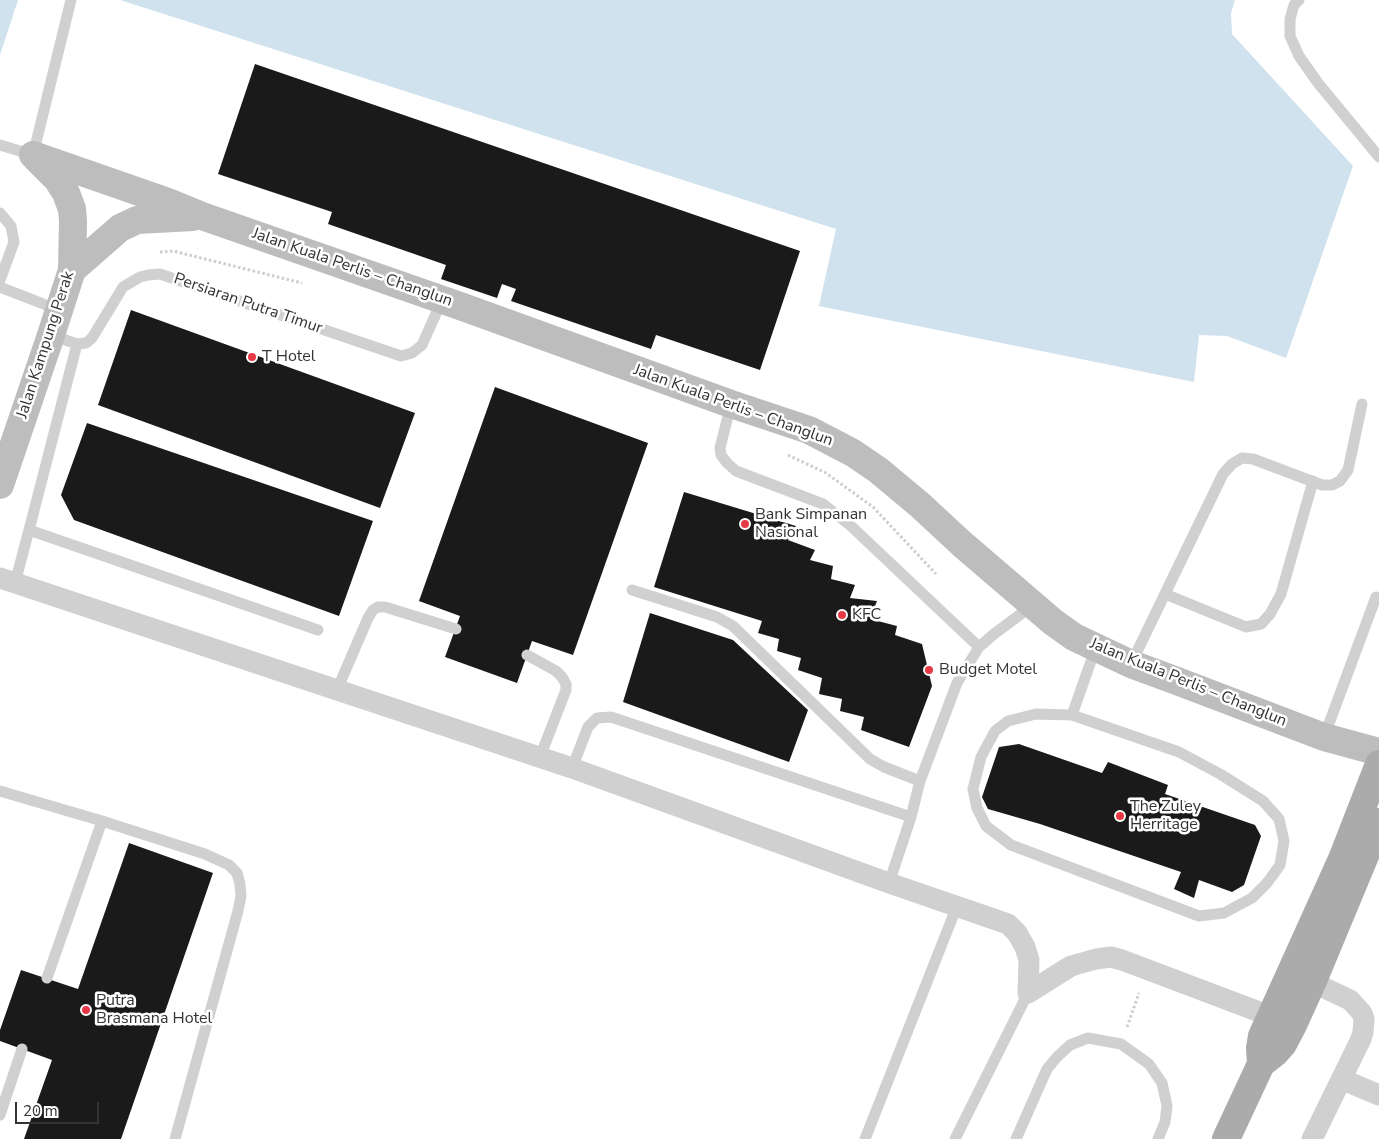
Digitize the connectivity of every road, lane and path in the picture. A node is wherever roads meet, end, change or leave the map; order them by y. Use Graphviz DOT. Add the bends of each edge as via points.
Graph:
graph roads {
  1 [pos="71,0"];
  2 [pos="1300,0"];
  3 [pos="0,145"];
  4 [pos="33,155"];
  5 [pos="1379,157"];
  6 [pos="0,213"];
  7 [pos="202,216"];
  8 [pos="154,252"];
  9 [pos="72,270"];
  10 [pos="0,280"];
  11 [pos="308,284"];
  12 [pos="0,287"];
  13 [pos="442,300"];
  14 [pos="55,323"];
  15 [pos="77,344"];
  16 [pos="731,404"];
  17 [pos="1362,404"];
  18 [pos="1313,481"];
  19 [pos="0,485"];
  20 [pos="29,530"];
  21 [pos="7,581"];
  22 [pos="632,590"];
  23 [pos="1165,594"];
  24 [pos="1376,597"];
  25 [pos="1033,605"];
  26 [pos="456,629"];
  27 [pos="318,630"];
  28 [pos="979,647"];
  29 [pos="1096,647"];
  30 [pos="527,655"];
  31 [pos="1131,664"];
  32 [pos="337,690"];
  33 [pos="1072,715"];
  34 [pos="1324,737"];
  35 [pos="1379,752"];
  36 [pos="540,757"];
  37 [pos="1379,764"];
  38 [pos="572,768"];
  39 [pos="920,782"];
  40 [pos="0,791"];
  41 [pos="911,817"];
  42 [pos="102,821"];
  43 [pos="1379,822"];
  44 [pos="1379,864"];
  45 [pos="889,883"];
  46 [pos="1349,895"];
  47 [pos="957,906"];
  48 [pos="1148,969"];
  49 [pos="47,978"];
  50 [pos="1302,978"];
  51 [pos="1028,993"];
  52 [pos="1282,1020"];
  53 [pos="1121,1044"];
  54 [pos="22,1049"];
  55 [pos="1341,1079"];
  56 [pos="1379,1095"];
  57 [pos="0,1115"];
  58 [pos="176,1139"];
  59 [pos="865,1139"];
  60 [pos="955,1139"];
  61 [pos="1016,1139"];
  62 [pos="1158,1139"];
  63 [pos="1226,1139"];
  64 [pos="1312,1139"];
  1 -- 4 [label="lane"];
  2 -- 5 [label="lane" via="1294,5 1290,19 1290,36 1299,56"];
  3 -- 4 [label="lane"];
  4 -- 7 [label="street, Jalan Kuala Perlis – Changlun"];
  4 -- 9 [label="street, Jalan Kampung Perak" via="57,179 72,209"];
  6 -- 10 [label="lane" via="11,226 14,242"];
  7 -- 9 [label="street" via="137,220 120,228"];
  7 -- 13 [label="street, Jalan Kuala Perlis – Changlun"];
  8 -- 11 [label="path" via="173,251"];
  9 -- 14 [label="street, Jalan Kampung Perak"];
  12 -- 14 [label="lane"];
  13 -- 15 [label="lane, Persiaran Putra Timur" via="422,345 401,356 160,274 148,275 123,287 92,338"];
  13 -- 16 [label="street, Jalan Kuala Perlis – Changlun"];
  14 -- 15 [label="lane"];
  14 -- 19 [label="street, Jalan Kampung Perak" via="11,438"];
  15 -- 20 [label="lane"];
  16 -- 25 [label="street, Jalan Kuala Perlis – Changlun" via="809,430 853,453 920,505"];
  16 -- 28 [label="lane" via="720,448 727,463 736,471 823,504 851,526"];
  17 -- 18 [label="lane" via="1348,470 1340,481 1332,485"];
  18 -- 23 [label="lane" via="1253,459 1242,458 1232,464 1223,474"];
  18 -- 23 [label="lane" via="1281,594 1261,624 1246,627"];
  20 -- 21 [label="lane"];
  20 -- 27 [label="lane"];
  21 -- 32 [label="street"];
  22 -- 39 [label="lane" via="718,617 733,626 870,758"];
  23 -- 31 [label="lane"];
  24 -- 34 [label="lane"];
  25 -- 28 [label="lane"];
  25 -- 29 [label="street, Jalan Kuala Perlis – Changlun" via="1074,637"];
  26 -- 32 [label="lane" via="378,607 368,618"];
  28 -- 39 [label="lane" via="957,683"];
  29 -- 31 [label="street, Jalan Kuala Perlis – Changlun"];
  29 -- 33 [label="lane"];
  30 -- 36 [label="lane" via="556,671 566,684"];
  31 -- 34 [label="street, Jalan Kuala Perlis – Changlun"];
  32 -- 36 [label="street"];
  33 -- 33 [label="lane" via="1036,714 1008,720 994,731 981,757 974,789 977,808 986,826 1011,845 1199,916 1224,912 1252,898 1267,883 1280,865 1284,840 1279,819 1263,801 1179,752"];
  34 -- 35 [label="street, Jalan Kuala Perlis – Changlun"];
  36 -- 38 [label="street"];
  37 -- 50 [label="main road" via="1342,859"];
  38 -- 41 [label="lane" via="588,727 597,718 611,717"];
  38 -- 45 [label="street"];
  39 -- 41 [label="lane"];
  40 -- 42 [label="lane"];
  41 -- 45 [label="lane"];
  42 -- 49 [label="lane"];
  42 -- 58 [label="lane" via="221,861 237,873 240,884 242,896"];
  43 -- 46 [label="main road"];
  44 -- 46 [label="main road"];
  45 -- 47 [label="street"];
  46 -- 50 [label="main road"];
  47 -- 51 [label="street" via="1008,924 1017,933 1029,960"];
  47 -- 59 [label="lane"];
  48 -- 51 [label="street" via="1111,957 1096,959 1071,966"];
  48 -- 52 [label="street"];
  48 -- 53 [label="path"];
  50 -- 52 [label="main road"];
  50 -- 55 [label="street" via="1350,1000 1362,1013 1361,1039"];
  51 -- 60 [label="lane"];
  52 -- 63 [label="main road" via="1283,1044 1261,1064"];
  53 -- 61 [label="lane" via="1088,1038 1070,1045 1047,1069"];
  53 -- 62 [label="lane" via="1149,1064 1162,1083 1167,1106 1166,1122"];
  54 -- 57 [label="lane"];
  55 -- 56 [label="street"];
  55 -- 64 [label="street"];
}
